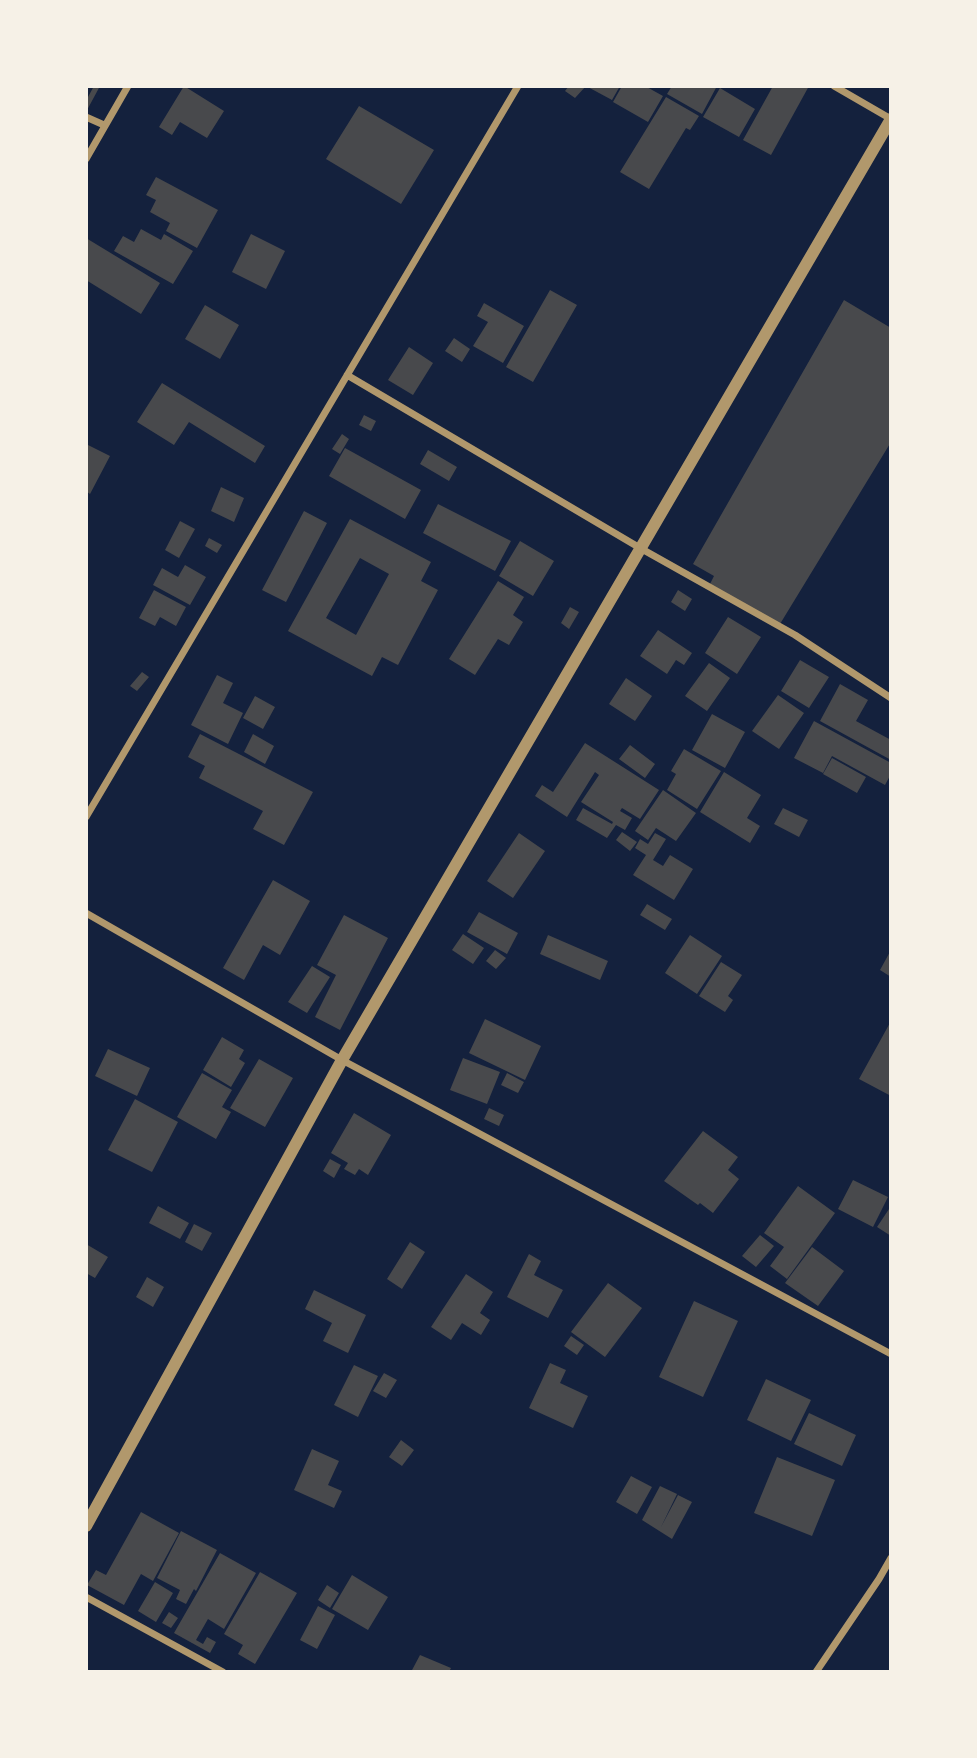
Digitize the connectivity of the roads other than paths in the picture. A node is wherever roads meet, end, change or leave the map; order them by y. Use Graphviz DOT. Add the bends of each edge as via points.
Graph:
graph roads {
  1 [pos="128,86"];
  2 [pos="518,86"];
  3 [pos="834,86"];
  4 [pos="86,117"];
  5 [pos="891,119"];
  6 [pos="104,125"];
  7 [pos="86,159"];
  8 [pos="347,375"];
  9 [pos="640,548"];
  10 [pos="891,698"];
  11 [pos="86,817"];
  12 [pos="86,913"];
  13 [pos="342,1060"];
  14 [pos="891,1354"];
  15 [pos="86,1526"];
  16 [pos="891,1558"];
  17 [pos="86,1597"];
  18 [pos="223,1672"];
  19 [pos="817,1672"];
  1 -- 6 [label="street"];
  2 -- 8 [label="street"];
  3 -- 5 [label="street"];
  4 -- 6 [label="street"];
  5 -- 9 [label="street"];
  6 -- 7 [label="street"];
  8 -- 9 [label="street"];
  8 -- 11 [label="street"];
  9 -- 10 [label="street" via="795,635"];
  9 -- 13 [label="street"];
  12 -- 13 [label="street"];
  13 -- 14 [label="street"];
  13 -- 15 [label="street"];
  16 -- 19 [label="street"];
  17 -- 18 [label="street"];
}
